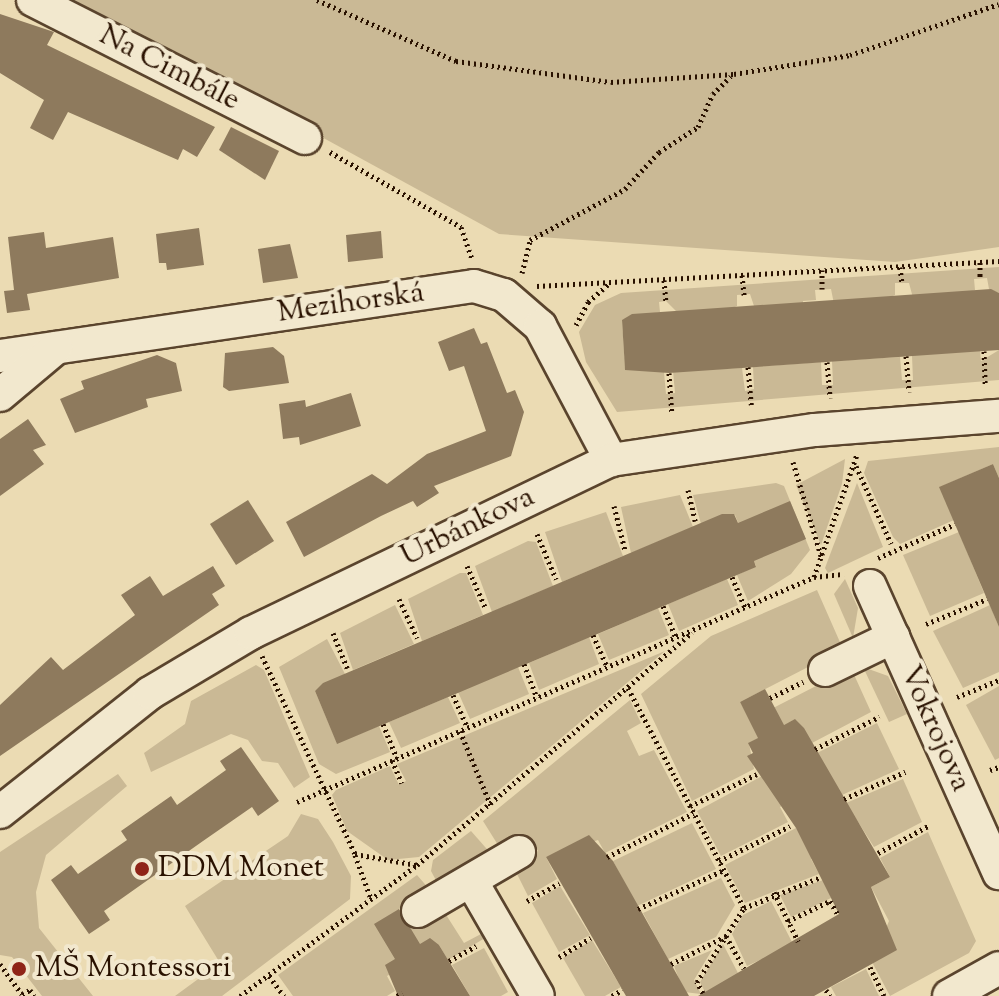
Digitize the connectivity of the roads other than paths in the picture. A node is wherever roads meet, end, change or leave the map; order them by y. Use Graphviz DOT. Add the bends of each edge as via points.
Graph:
graph roads {
  1 [pos="33,0"];
  2 [pos="305,138"];
  3 [pos="56,348"];
  4 [pos="0,356"];
  5 [pos="0,395"];
  6 [pos="999,416"];
  7 [pos="611,460"];
  8 [pos="870,586"];
  9 [pos="893,637"];
  10 [pos="825,670"];
  11 [pos="0,812"];
  12 [pos="519,852"];
  13 [pos="999,873"];
  14 [pos="473,884"];
  15 [pos="418,911"];
  16 [pos="999,968"];
  17 [pos="538,996"];
  18 [pos="949,996"];
  1 -- 2 [label="street, Na Cimbále"];
  3 -- 4 [label="street, Mezihorská"];
  3 -- 5 [label="street"];
  3 -- 7 [label="street, Mezihorská" via="474,286 504,295 540,326"];
  6 -- 7 [label="street, Urbánkova" via="795,433"];
  7 -- 11 [label="street, Urbánkova" via="251,633 150,693"];
  8 -- 9 [label="street, Vokrojova"];
  9 -- 10 [label="street"];
  9 -- 13 [label="street, Vokrojova"];
  12 -- 14 [label="street"];
  14 -- 15 [label="street"];
  14 -- 17 [label="street"];
  16 -- 18 [label="street"];
}
